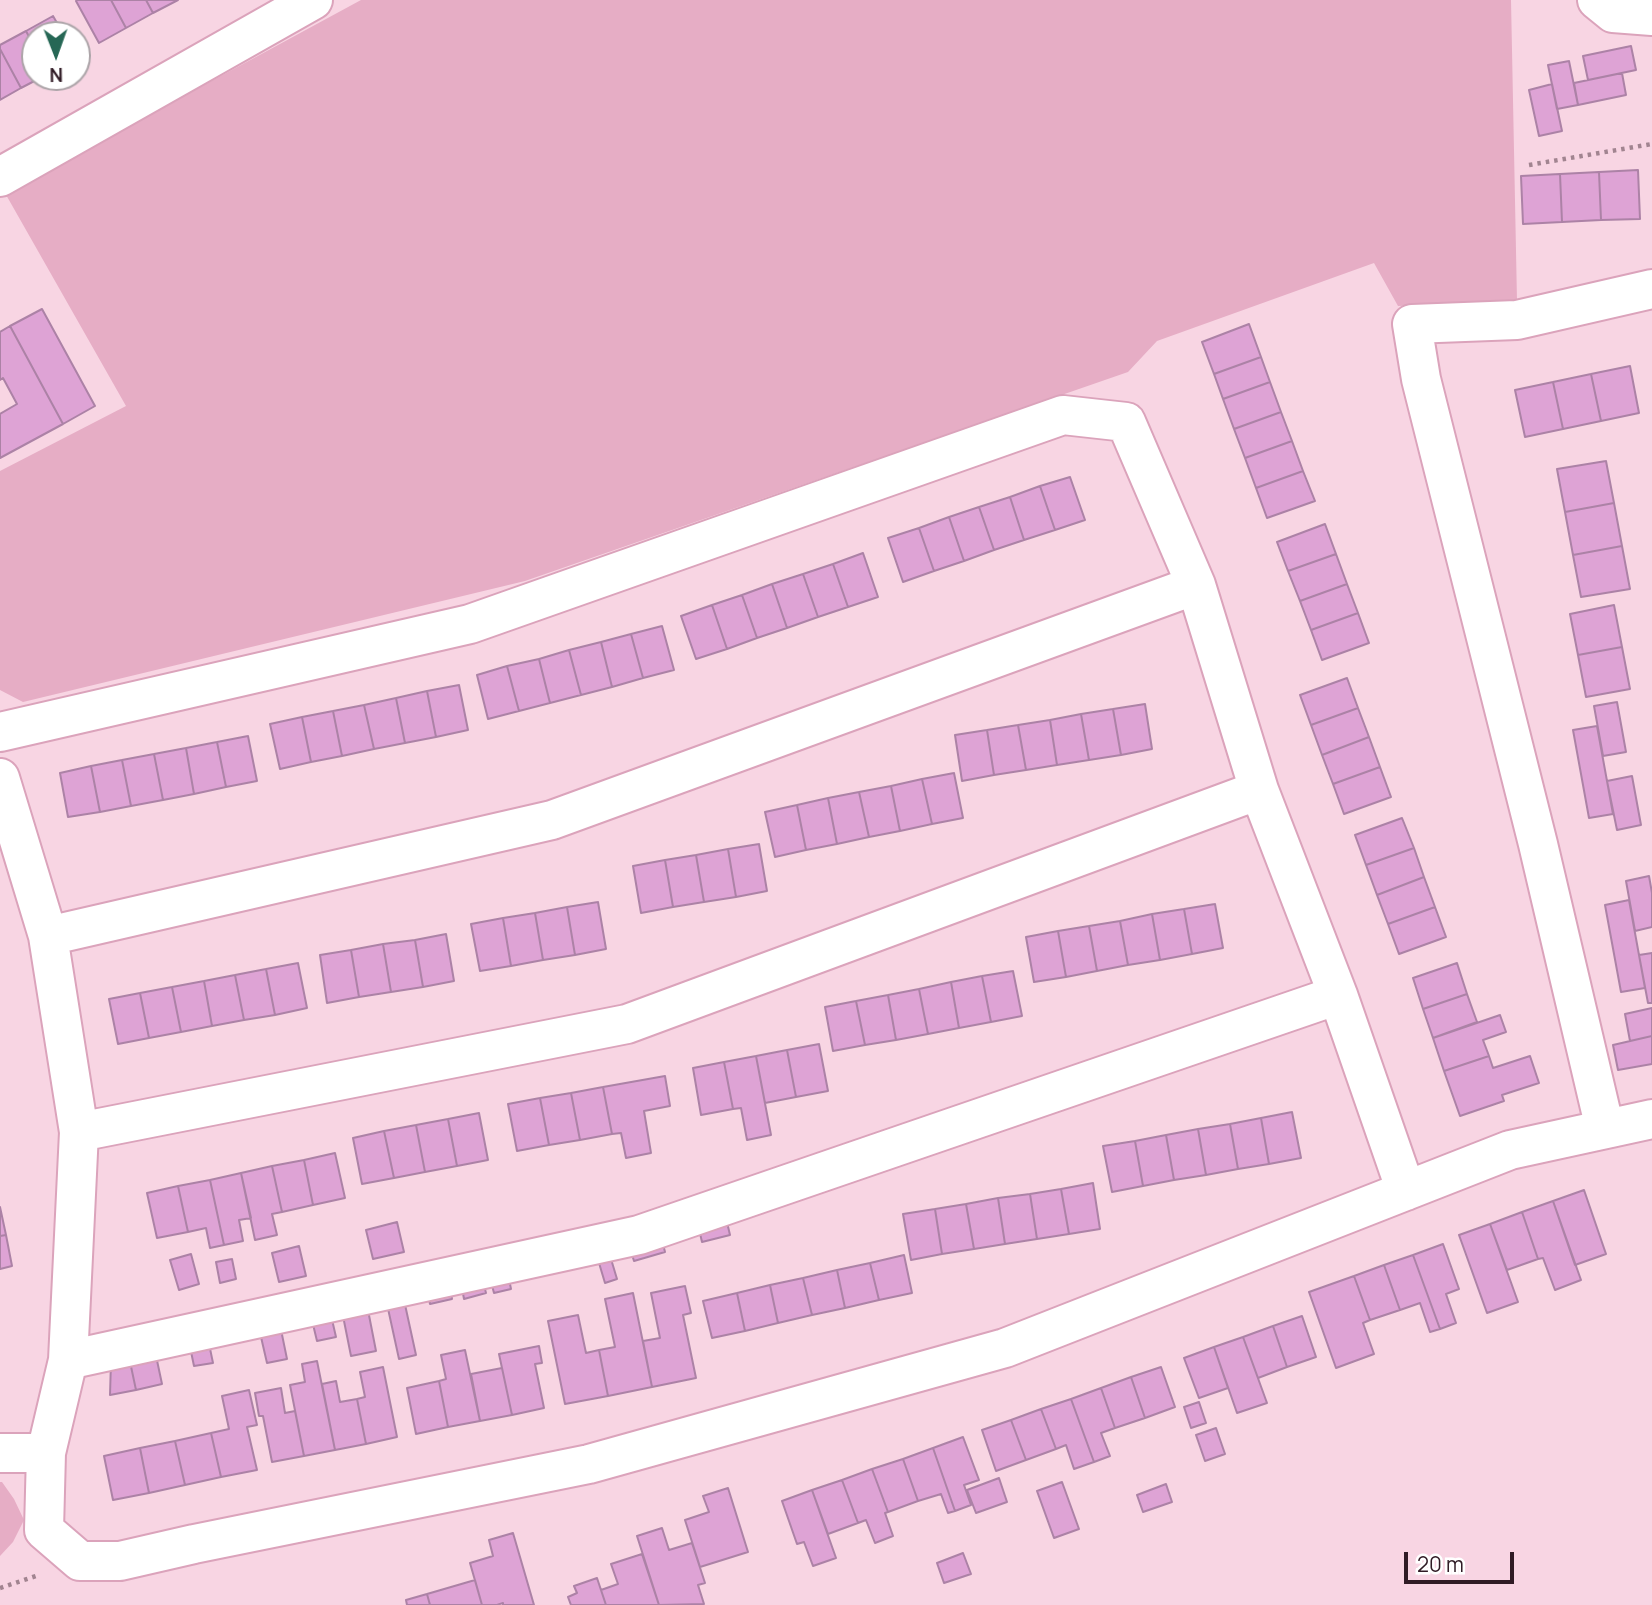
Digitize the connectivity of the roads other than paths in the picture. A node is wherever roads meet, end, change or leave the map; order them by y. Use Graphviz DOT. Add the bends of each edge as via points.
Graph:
graph roads {
  1 [pos="313,0"];
  2 [pos="1597,0"];
  3 [pos="1652,16"];
  4 [pos="0,177"];
  5 [pos="1652,289"];
  6 [pos="1196,585"];
  7 [pos="0,732"];
  8 [pos="0,778"];
  9 [pos="1259,790"];
  10 [pos="48,936"];
  11 [pos="1338,995"];
  12 [pos="1652,1118"];
  13 [pos="1605,1129"];
  14 [pos="79,1132"];
  15 [pos="1406,1191"];
  16 [pos="68,1360"];
  17 [pos="0,1453"];
  18 [pos="46,1453"];
  1 -- 4 [label="street"];
  2 -- 3 [label="street" via="1613,13"];
  5 -- 13 [label="street" via="1517,320 1412,324 1421,379"];
  6 -- 7 [label="street" via="1126,422 1063,415 470,624"];
  6 -- 9 [label="street"];
  6 -- 10 [label="street" via="552,821"];
  8 -- 10 [label="street"];
  9 -- 11 [label="street"];
  9 -- 14 [label="street" via="627,1024"];
  10 -- 14 [label="street"];
  11 -- 15 [label="street"];
  11 -- 16 [label="street" via="639,1236"];
  12 -- 13 [label="street"];
  13 -- 15 [label="street" via="1510,1150"];
  14 -- 16 [label="street"];
  15 -- 18 [label="street" via="1005,1348 589,1464 120,1562 80,1561 44,1530"];
  16 -- 18 [label="street"];
  17 -- 18 [label="street"];
}
